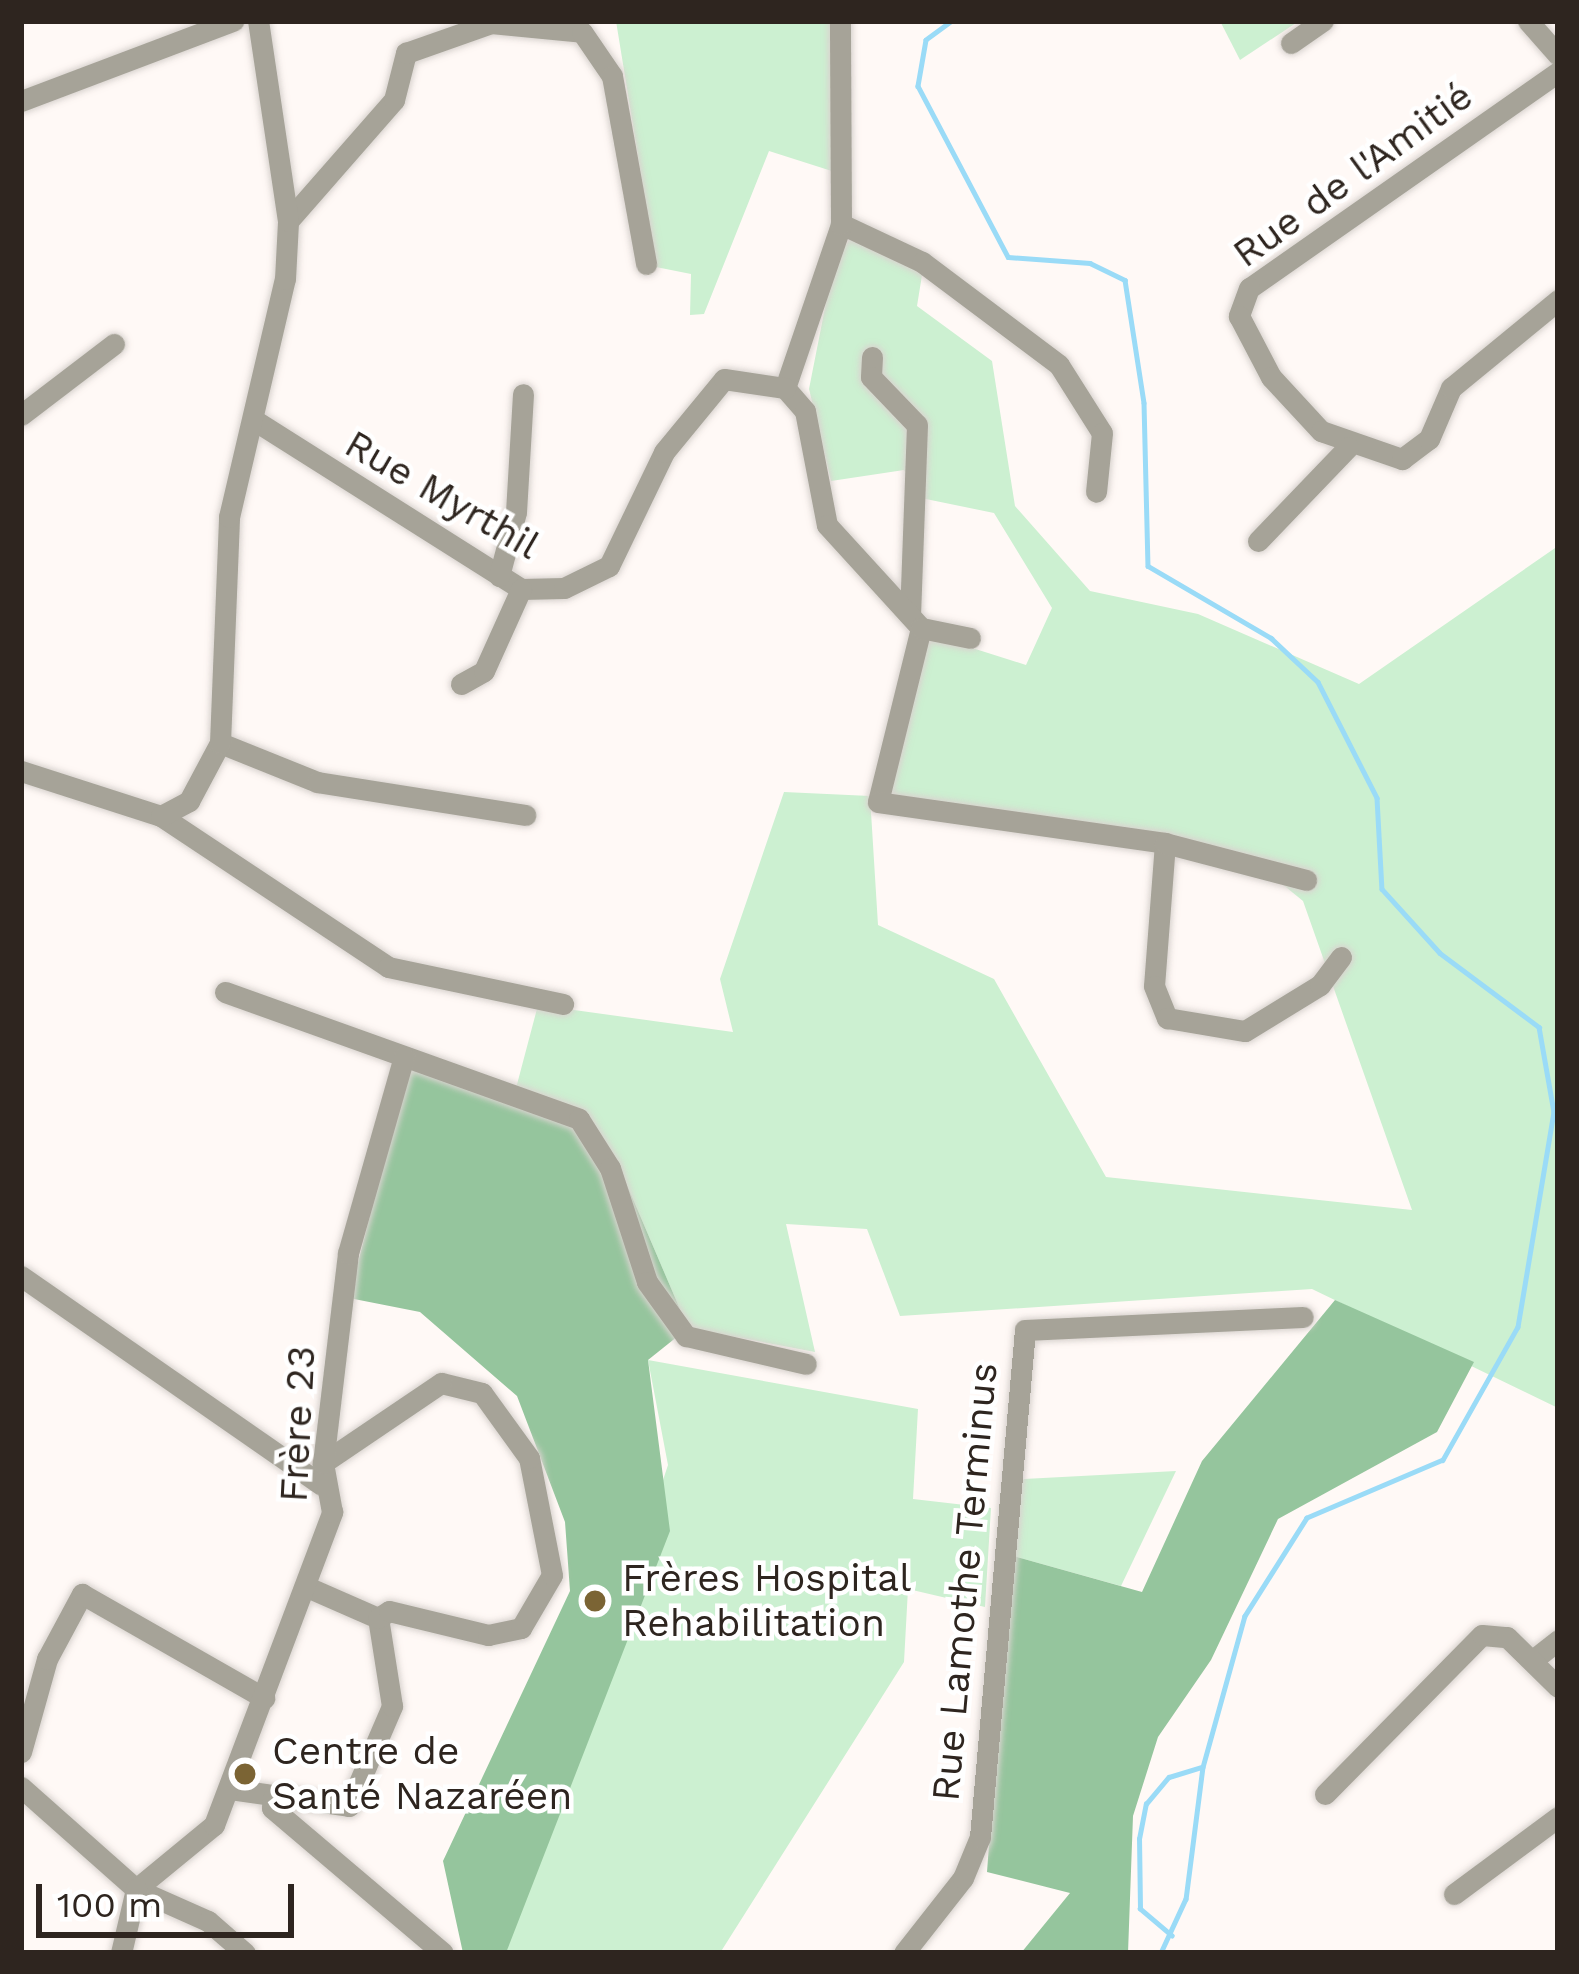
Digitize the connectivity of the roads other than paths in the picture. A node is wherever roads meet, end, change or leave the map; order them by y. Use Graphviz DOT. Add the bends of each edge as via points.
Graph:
graph roads {
  1 [pos="233,21"];
  2 [pos="258,21"];
  3 [pos="840,21"];
  4 [pos="1323,21"];
  5 [pos="1528,21"];
  6 [pos="1291,43"];
  7 [pos="1558,55"];
  8 [pos="1558,72"];
  9 [pos="21,101"];
  10 [pos="288,221"];
  11 [pos="841,224"];
  12 [pos="646,264"];
  13 [pos="1558,300"];
  14 [pos="114,344"];
  15 [pos="872,357"];
  16 [pos="785,388"];
  17 [pos="524,394"];
  18 [pos="21,415"];
  19 [pos="254,420"];
  20 [pos="1348,447"];
  21 [pos="1096,492"];
  22 [pos="1258,541"];
  23 [pos="499,576"];
  24 [pos="521,589"];
  25 [pos="916,621"];
  26 [pos="970,638"];
  27 [pos="460,684"];
  28 [pos="220,743"];
  29 [pos="21,771"];
  30 [pos="525,815"];
  31 [pos="160,816"];
  32 [pos="1165,843"];
  33 [pos="1306,880"];
  34 [pos="1340,957"];
  35 [pos="225,992"];
  36 [pos="563,1004"];
  37 [pos="404,1057"];
  38 [pos="21,1276"];
  39 [pos="1303,1317"];
  40 [pos="806,1364"];
  41 [pos="323,1474"];
  42 [pos="305,1586"];
  43 [pos="378,1618"];
  44 [pos="1558,1640"];
  45 [pos="1534,1659"];
  46 [pos="1558,1687"];
  47 [pos="264,1698"];
  48 [pos="21,1752"];
  49 [pos="21,1787"];
  50 [pos="230,1789"];
  51 [pos="1325,1794"];
  52 [pos="273,1798"];
  53 [pos="1558,1817"];
  54 [pos="136,1889"];
  55 [pos="1454,1894"];
  56 [pos="236,1949"];
  57 [pos="121,1953"];
  58 [pos="443,1953"];
  59 [pos="904,1953"];
  1 -- 9 [label="street"];
  2 -- 10 [label="street"];
  3 -- 11 [label="street"];
  4 -- 6 [label="street"];
  5 -- 7 [label="street"];
  8 -- 20 [label="street, Rue de l'Amitié" via="1249,288 1242,331 1296,404"];
  10 -- 12 [label="street" via="394,100 406,53 491,23 582,32 612,76"];
  10 -- 19 [label="street" via="274,357"];
  11 -- 16 [label="street"];
  11 -- 21 [label="street" via="922,262 1059,364 1102,433"];
  13 -- 20 [label="street" via="1451,388 1429,439 1402,459"];
  14 -- 18 [label="street"];
  15 -- 25 [label="street" via="871,377 917,425"];
  16 -- 24 [label="street, Rue Myrthil" via="724,380 664,452 609,566 564,588"];
  16 -- 25 [label="street" via="805,411 827,525"];
  17 -- 23 [label="street" via="517,512"];
  19 -- 23 [label="street, Rue Myrthil"];
  19 -- 28 [label="street" via="229,518"];
  20 -- 22 [label="street"];
  23 -- 24 [label="street, Rue Myrthil"];
  24 -- 27 [label="street" via="484,671"];
  25 -- 26 [label="street"];
  25 -- 32 [label="street" via="878,802"];
  28 -- 30 [label="street" via="317,782"];
  28 -- 31 [label="street" via="189,801"];
  29 -- 31 [label="street"];
  31 -- 36 [label="street" via="388,967"];
  32 -- 33 [label="street"];
  32 -- 34 [label="street" via="1160,1015 1245,1031 1320,985"];
  35 -- 37 [label="street"];
  37 -- 40 [label="street" via="579,1119 610,1168 647,1282 686,1336"];
  37 -- 41 [label="street, Frère 23" via="348,1252"];
  38 -- 41 [label="street"];
  39 -- 59 [label="street, Rue Lamothe Terminus" via="1025,1330 980,1837 963,1878"];
  41 -- 42 [label="street, Frère 23" via="332,1512"];
  41 -- 43 [label="street" via="441,1383 482,1393 530,1458 552,1575 540,1608 521,1628 488,1635 389,1611"];
  42 -- 43 [label="street"];
  42 -- 47 [label="street, Frère 23"];
  43 -- 52 [label="street" via="394,1689 356,1802"];
  44 -- 45 [label="street"];
  45 -- 46 [label="street"];
  45 -- 51 [label="street" via="1507,1637 1482,1635"];
  47 -- 48 [label="street" via="82,1594 47,1660"];
  47 -- 50 [label="street, Frère 23"];
  49 -- 54 [label="street"];
  50 -- 52 [label="street"];
  50 -- 54 [label="street, Frère 23" via="214,1825"];
  52 -- 58 [label="street"];
  53 -- 55 [label="street"];
  54 -- 56 [label="street"];
  54 -- 57 [label="street"];
}
